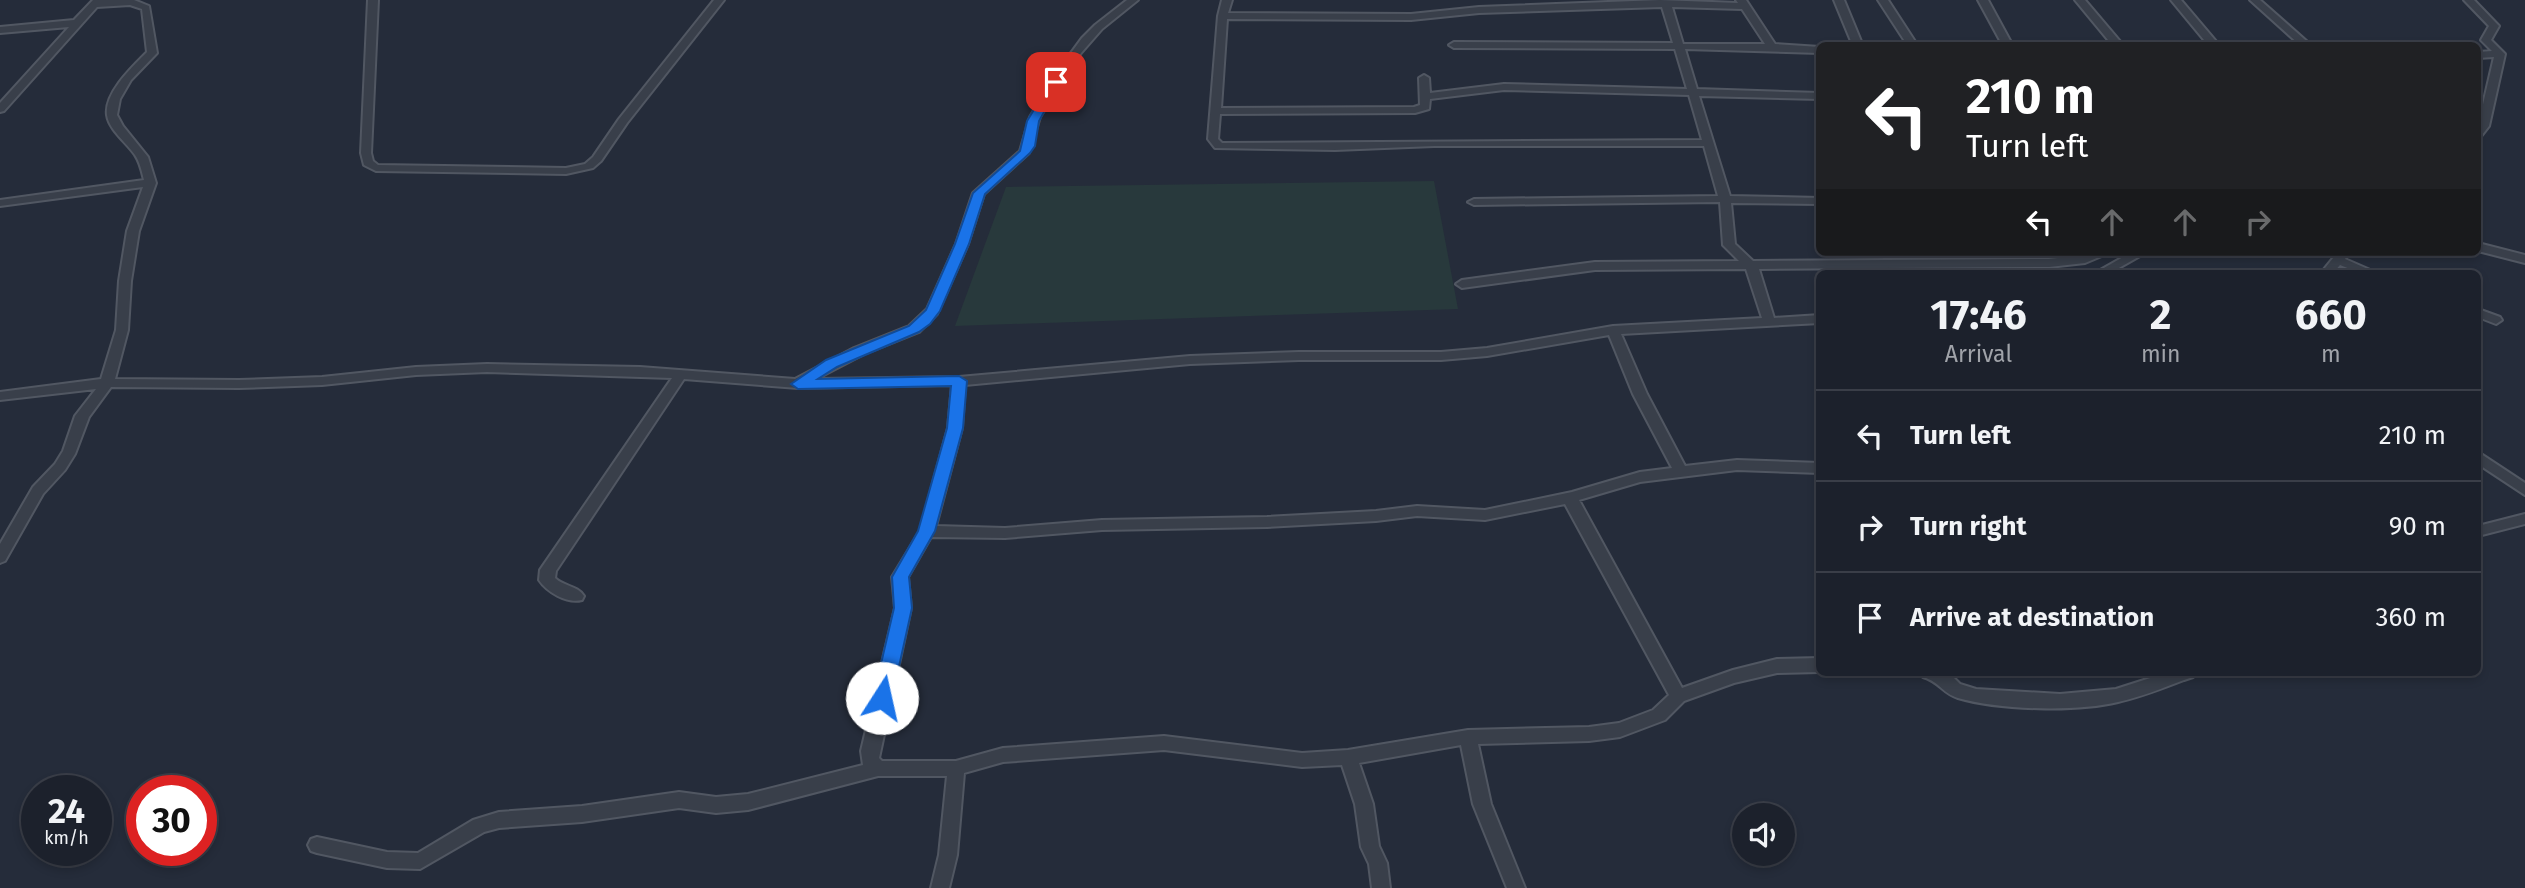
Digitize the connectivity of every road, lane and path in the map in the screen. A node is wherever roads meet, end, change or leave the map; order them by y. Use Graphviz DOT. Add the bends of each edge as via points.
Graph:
graph roads {
  1 [pos="373,0"];
  2 [pos="719,0"];
  3 [pos="1133,0"];
  4 [pos="1227,0"];
  5 [pos="1454,0"];
  6 [pos="1839,0"];
  7 [pos="1883,0"];
  8 [pos="1983,0"];
  9 [pos="2080,0"];
  10 [pos="2176,0"];
  11 [pos="2255,0"];
  12 [pos="2469,0"];
  13 [pos="96,2"];
  14 [pos="1666,2"];
  15 [pos="1742,3"];
  16 [pos="1460,12"];
  17 [pos="1223,16"];
  18 [pos="78,23"];
  19 [pos="0,30"];
  20 [pos="1856,42"];
  21 [pos="1910,42"];
  22 [pos="2006,42"];
  23 [pos="2116,42"];
  24 [pos="2212,42"];
  25 [pos="2302,42"];
  26 [pos="1454,45"];
  27 [pos="1679,46"];
  28 [pos="1772,47"];
  29 [pos="1816,50"];
  30 [pos="2500,54"];
  31 [pos="2481,55"];
  32 [pos="1424,78"];
  33 [pos="1693,93"];
  34 [pos="1816,96"];
  35 [pos="1424,97"];
  36 [pos="0,109"];
  37 [pos="1216,111"];
  38 [pos="2481,130"];
  39 [pos="1708,143"];
  40 [pos="150,183"];
  41 [pos="1726,199"];
  42 [pos="1816,201"];
  43 [pos="1474,202"];
  44 [pos="0,203"];
  45 [pos="2481,248"];
  46 [pos="2092,256"];
  47 [pos="2133,256"];
  48 [pos="2341,256"];
  49 [pos="2525,259"];
  50 [pos="1752,267"];
  51 [pos="1875,269"];
  52 [pos="2107,270"];
  53 [pos="2329,270"];
  54 [pos="2366,270"];
  55 [pos="1462,284"];
  56 [pos="2481,314"];
  57 [pos="1816,318"];
  58 [pos="2496,320"];
  59 [pos="1769,322"];
  60 [pos="1613,330"];
  61 [pos="681,373"];
  62 [pos="959,381"];
  63 [pos="107,383"];
  64 [pos="798,384"];
  65 [pos="0,396"];
  66 [pos="2481,459"];
  67 [pos="1816,468"];
  68 [pos="1681,472"];
  69 [pos="2525,490"];
  70 [pos="1572,497"];
  71 [pos="2525,519"];
  72 [pos="2481,530"];
  73 [pos="927,531"];
  74 [pos="0,557"];
  75 [pos="576,596"];
  76 [pos="1816,665"];
  77 [pos="1942,676"];
  78 [pos="2175,676"];
  79 [pos="1678,696"];
  80 [pos="1468,737"];
  81 [pos="1348,757"];
  82 [pos="956,768"];
  83 [pos="878,769"];
  84 [pos="317,845"];
  85 [pos="940,888"];
  86 [pos="1381,888"];
  87 [pos="1516,888"];
  1 -- 2 [label="street" via="368,163 388,168 566,171 589,166 597,159"];
  3 -- 64 [label="street" via="1093,32 1033,121 1029,146 979,193 962,244 925,321"];
  4 -- 17 [label="street"];
  5 -- 16 [label="street"];
  6 -- 20 [label="street"];
  7 -- 21 [label="street"];
  8 -- 22 [label="street"];
  9 -- 23 [label="street"];
  10 -- 24 [label="street"];
  11 -- 25 [label="street"];
  12 -- 30 [label="street" via="2494,26 2486,40"];
  13 -- 18 [label="street"];
  13 -- 40 [label="street" via="131,2 146,8 152,53 127,78 112,116 143,158"];
  14 -- 15 [label="street"];
  14 -- 16 [label="street"];
  14 -- 27 [label="street"];
  15 -- 28 [label="street"];
  16 -- 17 [label="street" via="1411,17"];
  17 -- 37 [label="street"];
  18 -- 19 [label="street"];
  18 -- 36 [label="street"];
  26 -- 27 [label="street"];
  27 -- 28 [label="street"];
  27 -- 33 [label="street"];
  28 -- 29 [label="street"];
  30 -- 31 [label="street"];
  30 -- 38 [label="street"];
  32 -- 35 [label="street"];
  33 -- 34 [label="street"];
  33 -- 35 [label="street" via="1504,87"];
  33 -- 39 [label="street"];
  35 -- 37 [label="street" via="1425,107 1415,110"];
  37 -- 39 [label="street" via="1213,139 1219,146"];
  39 -- 41 [label="street"];
  40 -- 44 [label="street"];
  40 -- 63 [label="street" via="133,231 122,330"];
  41 -- 42 [label="street"];
  41 -- 43 [label="street"];
  41 -- 50 [label="street" via="1730,245"];
  45 -- 49 [label="street"];
  46 -- 51 [label="street" via="2049,263"];
  47 -- 52 [label="street"];
  48 -- 53 [label="street"];
  48 -- 54 [label="street"];
  50 -- 51 [label="street"];
  50 -- 55 [label="street" via="1595,266"];
  50 -- 59 [label="street"];
  56 -- 58 [label="street"];
  57 -- 59 [label="street"];
  59 -- 60 [label="street"];
  60 -- 62 [label="street" via="1453,355 1190,360"];
  60 -- 68 [label="street"];
  61 -- 63 [label="street" via="487,368 322,381"];
  61 -- 64 [label="street"];
  61 -- 75 [label="street" via="548,570 547,580 554,587"];
  62 -- 64 [label="street"];
  62 -- 73 [label="street" via="955,428"];
  63 -- 65 [label="street"];
  63 -- 74 [label="street" via="82,416 70,451 38,491"];
  66 -- 69 [label="street"];
  67 -- 68 [label="street" via="1737,466"];
  68 -- 70 [label="street" via="1640,477"];
  70 -- 73 [label="street" via="1485,515 1417,510 1268,523 1102,525 1006,533"];
  70 -- 79 [label="street"];
  71 -- 72 [label="street"];
  73 -- 83 [label="street" via="901,577 903,608 870,751 870,761"];
  76 -- 79 [label="street" via="1777,666"];
  77 -- 78 [label="street" via="1960,692 2082,700 2116,696"];
  79 -- 80 [label="street" via="1659,715 1620,730"];
  80 -- 81 [label="street"];
  80 -- 87 [label="street" via="1482,804"];
  81 -- 82 [label="street" via="1302,760 1164,743 1069,747 1003,755"];
  81 -- 86 [label="street" via="1364,804"];
  82 -- 83 [label="street"];
  82 -- 85 [label="street" via="948,855"];
  83 -- 84 [label="street" via="748,802 716,805 679,800 499,820 419,861 387,860"];
}
